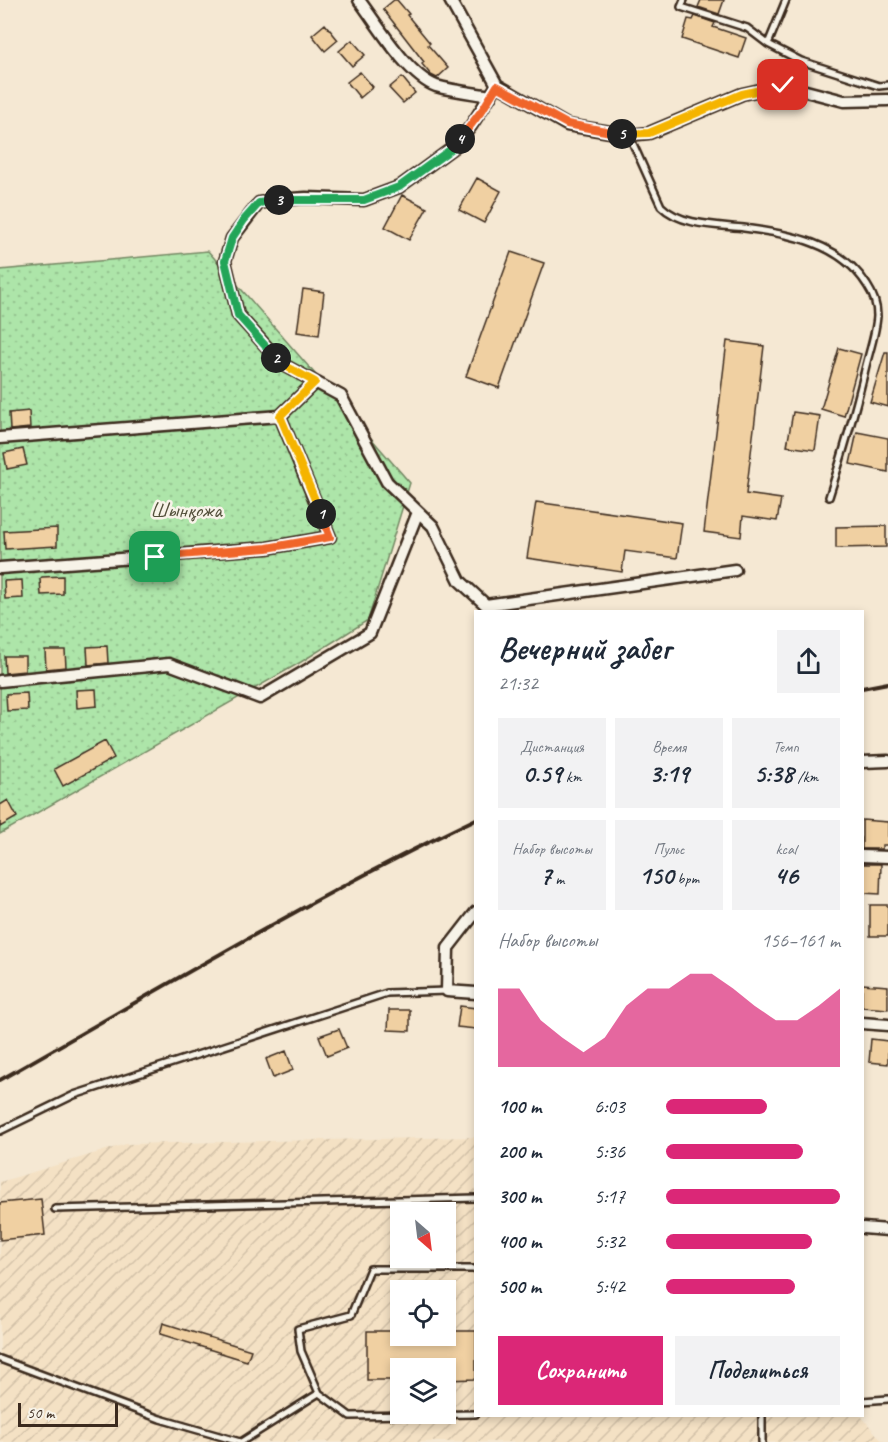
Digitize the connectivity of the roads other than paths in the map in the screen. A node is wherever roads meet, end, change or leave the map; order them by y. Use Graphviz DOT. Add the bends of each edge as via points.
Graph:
graph roads {
  1 [pos="359,0"];
  2 [pos="450,0"];
  3 [pos="684,0"];
  4 [pos="786,0"];
  5 [pos="768,44"];
  6 [pos="801,61"];
  7 [pos="888,85"];
  8 [pos="497,86"];
  9 [pos="790,87"];
  10 [pos="491,96"];
  11 [pos="888,100"];
  12 [pos="629,135"];
  13 [pos="315,382"];
  14 [pos="280,416"];
  15 [pos="0,438"];
  16 [pos="829,497"];
  17 [pos="418,512"];
  18 [pos="0,568"];
  19 [pos="735,570"];
  20 [pos="0,681"];
  21 [pos="888,761"];
  22 [pos="864,762"];
  23 [pos="864,856"];
  24 [pos="888,857"];
  25 [pos="474,915"];
  26 [pos="447,991"];
  27 [pos="474,993"];
  28 [pos="864,1023"];
  29 [pos="888,1025"];
  30 [pos="0,1131"];
  31 [pos="474,1198"];
  32 [pos="55,1209"];
  33 [pos="864,1228"];
  34 [pos="888,1230"];
  35 [pos="474,1269"];
  36 [pos="0,1359"];
  37 [pos="319,1393"];
  38 [pos="888,1399"];
  39 [pos="864,1401"];
  40 [pos="474,1414"];
  41 [pos="762,1417"];
  42 [pos="240,1442"];
  43 [pos="762,1442"];
  1 -- 10 [label="street" via="421,79 437,86"];
  2 -- 8 [label="street"];
  3 -- 5 [label="lane" via="681,7 747,28"];
  4 -- 5 [label="lane"];
  5 -- 6 [label="lane"];
  6 -- 7 [label="lane" via="879,86"];
  6 -- 9 [label="lane"];
  8 -- 10 [label="street"];
  8 -- 12 [label="street" via="567,124"];
  9 -- 11 [label="street" via="844,102"];
  9 -- 12 [label="street" via="742,94 649,133"];
  10 -- 13 [label="street" via="454,147 399,187 364,200 306,198 259,203 232,238 225,261 238,315 282,364"];
  12 -- 16 [label="lane" via="662,206 671,214 770,231 824,246 859,272 873,294 877,315 872,339"];
  13 -- 14 [label="street"];
  13 -- 17 [label="street" via="341,396 387,482"];
  14 -- 15 [label="street"];
  14 -- 18 [label="street" via="330,537 256,549"];
  17 -- 19 [label="street" via="433,526 460,581 486,605"];
  17 -- 20 [label="street" via="370,633 260,698 169,664"];
  21 -- 22 [label="street"];
  23 -- 24 [label="street"];
  25 -- 26 [label="street" via="448,948"];
  26 -- 27 [label="street"];
  26 -- 30 [label="lane" via="387,993 74,1095"];
  28 -- 29 [label="street"];
  31 -- 32 [label="lane"];
  33 -- 34 [label="street"];
  35 -- 37 [label="lane" via="370,1269 351,1315 298,1329 301,1351"];
  36 -- 42 [label="lane" via="160,1419"];
  37 -- 40 [label="lane" via="350,1416"];
  37 -- 42 [label="lane"];
  38 -- 39 [label="lane"];
  41 -- 43 [label="lane"];
}
